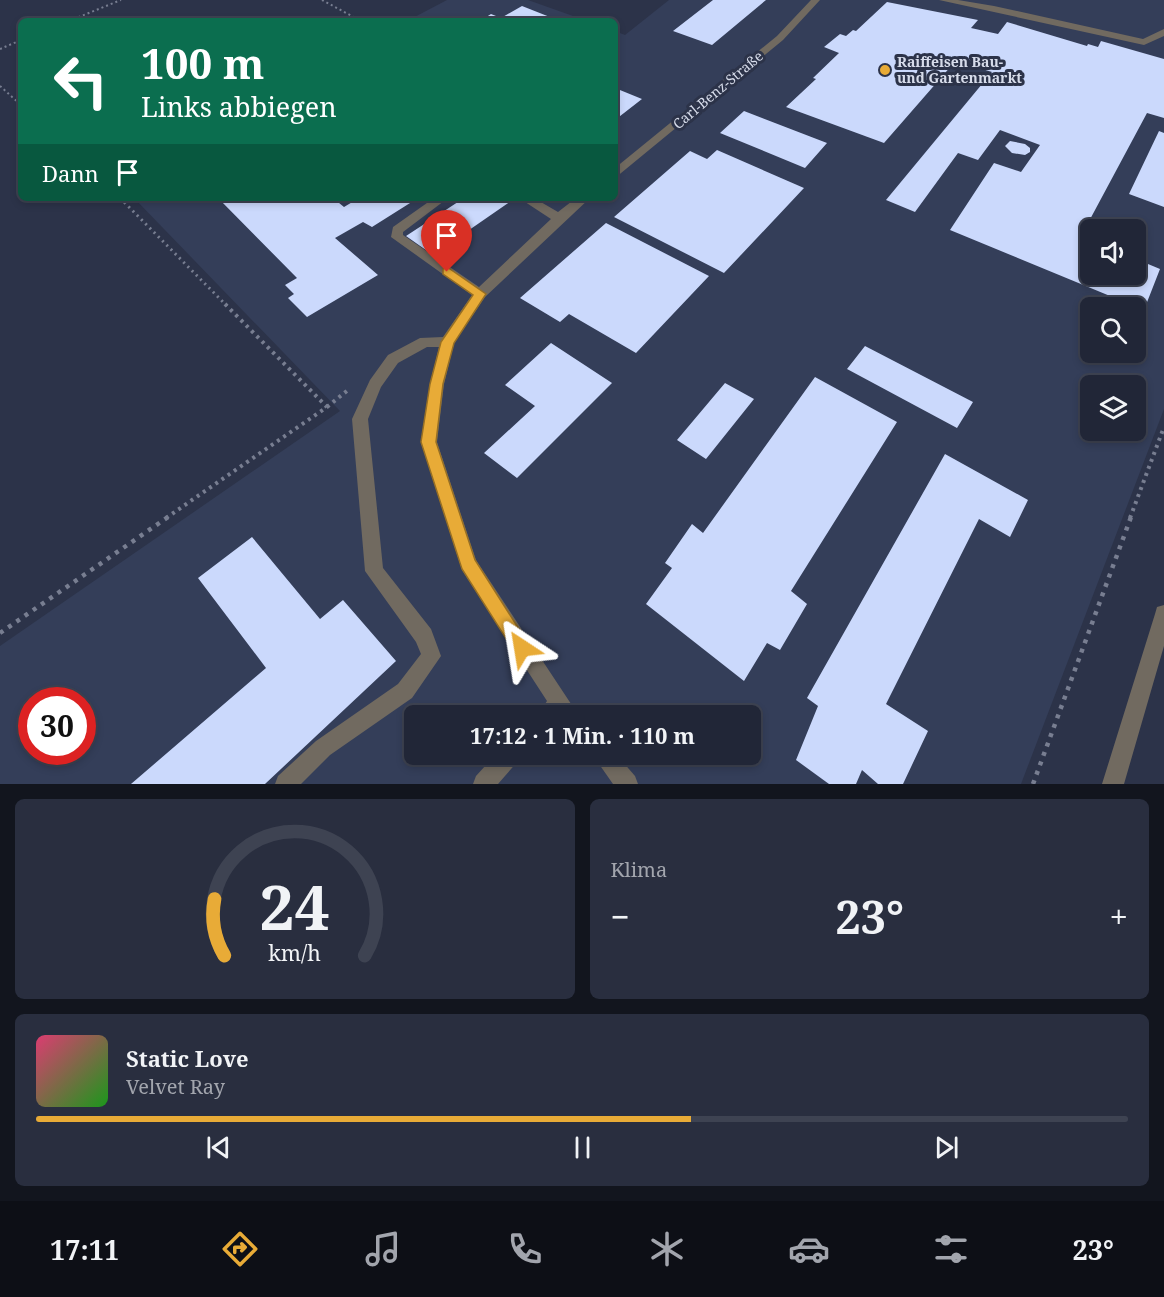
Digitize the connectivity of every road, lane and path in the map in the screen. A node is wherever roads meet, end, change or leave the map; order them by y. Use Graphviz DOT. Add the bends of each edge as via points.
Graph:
graph roads {
  1 [pos="121,0"];
  2 [pos="322,0"];
  3 [pos="816,0"];
  4 [pos="943,0"];
  5 [pos="76,18"];
  6 [pos="356,18"];
  7 [pos="1164,32"];
  8 [pos="18,41"];
  9 [pos="0,49"];
  10 [pos="0,86"];
  11 [pos="18,102"];
  12 [pos="618,172"];
  13 [pos="123,201"];
  14 [pos="438,201"];
  15 [pos="530,201"];
  16 [pos="581,201"];
  17 [pos="560,218"];
  18 [pos="480,294"];
  19 [pos="447,342"];
  20 [pos="1164,428"];
  21 [pos="1164,614"];
  22 [pos="0,633"];
  23 [pos="554,705"];
  24 [pos="501,765"];
  25 [pos="611,765"];
  26 [pos="286,784"];
  27 [pos="484,784"];
  28 [pos="627,784"];
  29 [pos="1033,784"];
  30 [pos="1113,784"];
  1 -- 5 [label="path"];
  2 -- 6 [label="path"];
  3 -- 12 [label="street, Carl-Benz-Straße" via="780,38"];
  4 -- 7 [label="street" via="1144,42"];
  8 -- 9 [label="path"];
  10 -- 11 [label="path"];
  13 -- 22 [label="path" via="327,407"];
  14 -- 18 [label="street" via="397,230 397,237"];
  15 -- 17 [label="street"];
  16 -- 17 [label="street"];
  17 -- 18 [label="street"];
  18 -- 19 [label="street"];
  19 -- 23 [label="street" via="429,442 468,564"];
  19 -- 26 [label="street" via="425,342 393,359 375,384 360,419 374,571 424,636 431,656 405,691 323,748"];
  20 -- 29 [label="path"];
  21 -- 30 [label="street"];
  24 -- 27 [label="street"];
  25 -- 28 [label="street"];
}
